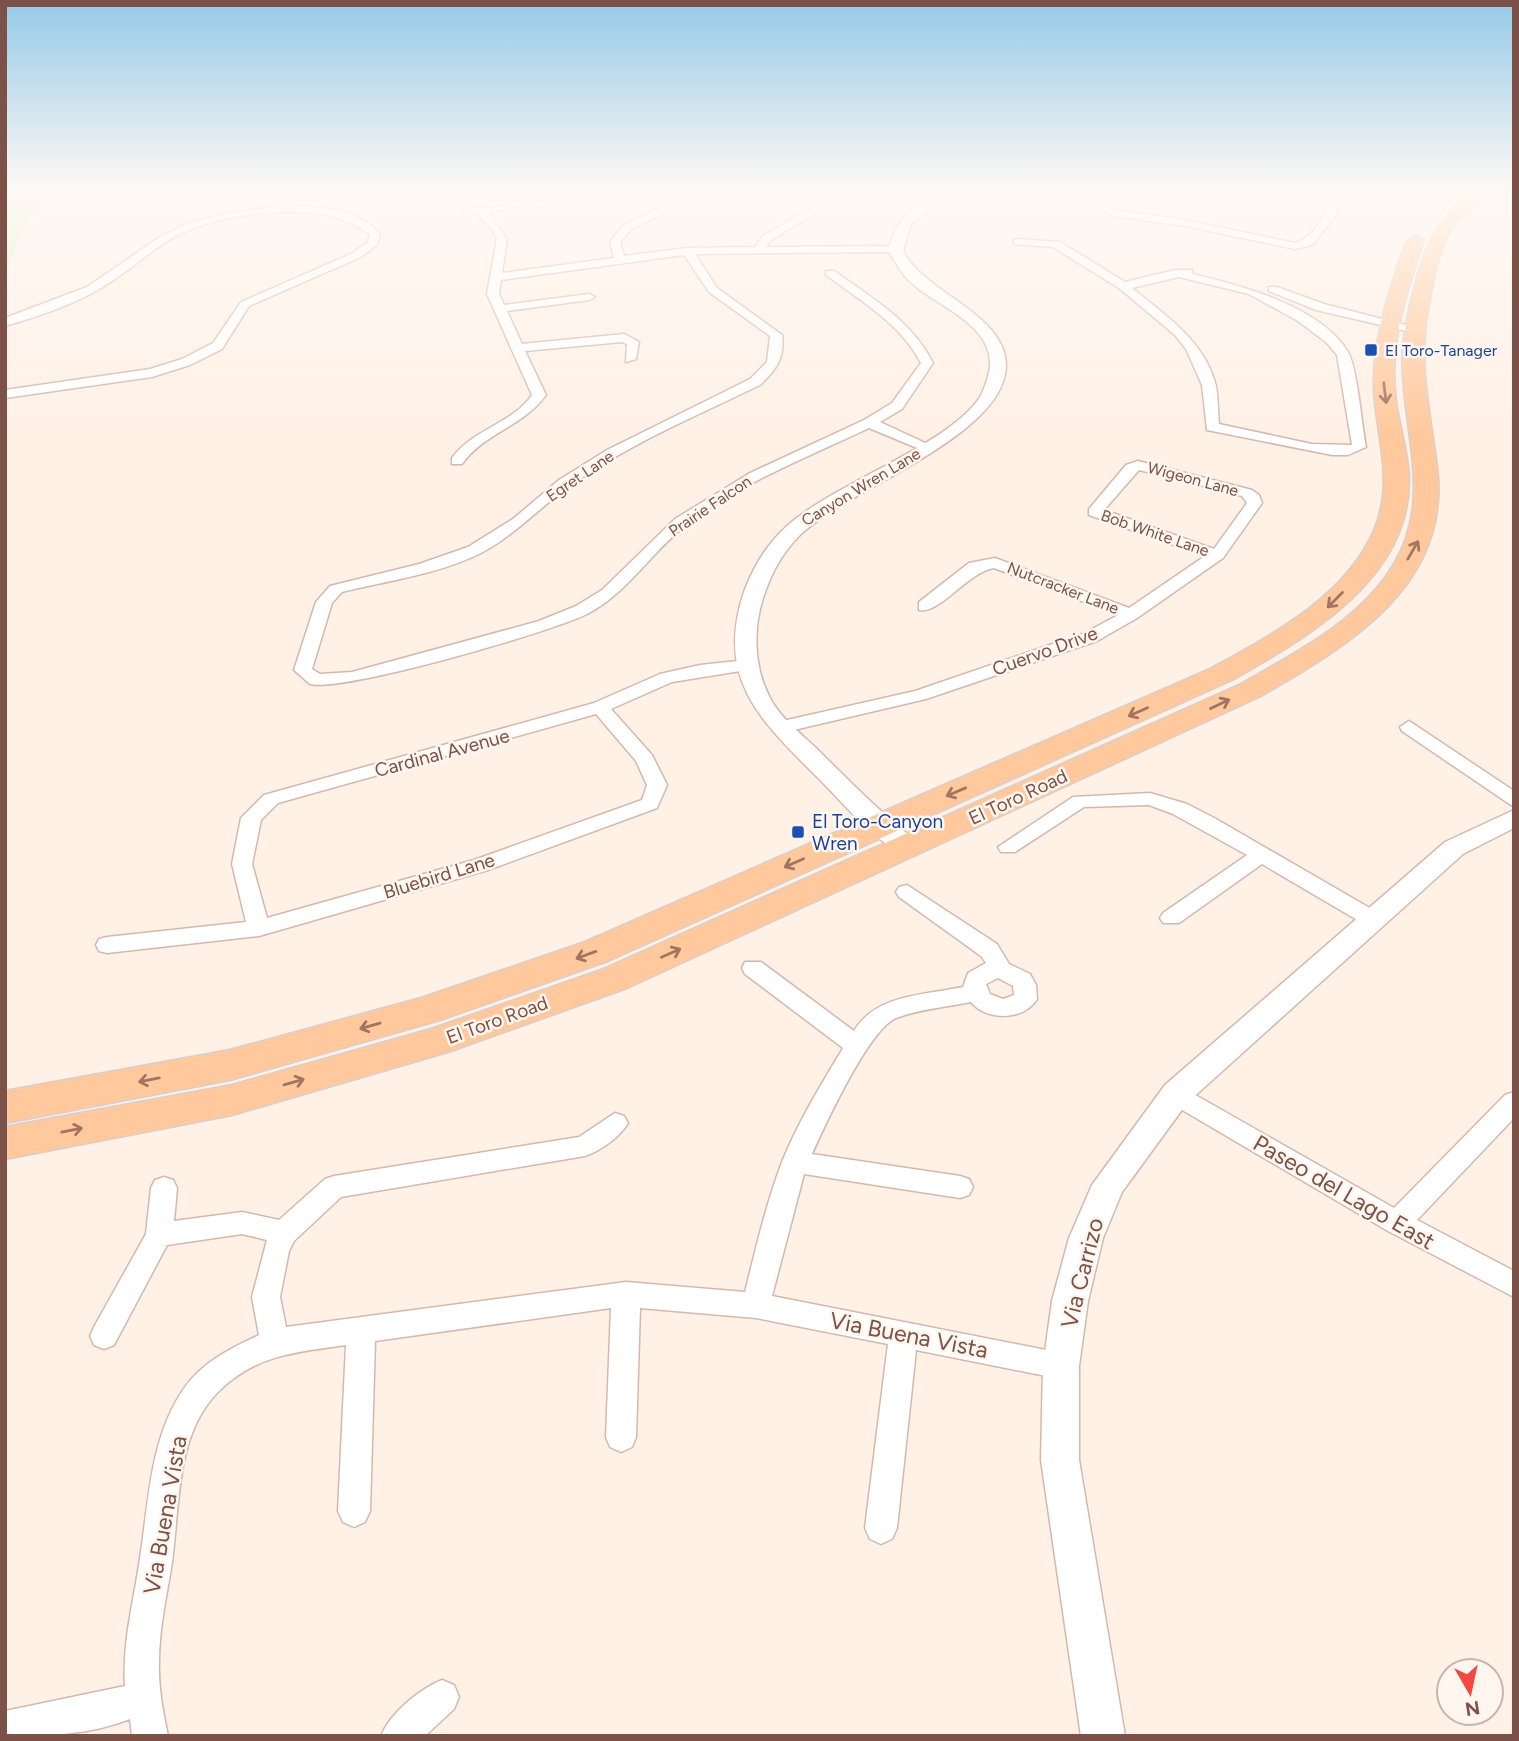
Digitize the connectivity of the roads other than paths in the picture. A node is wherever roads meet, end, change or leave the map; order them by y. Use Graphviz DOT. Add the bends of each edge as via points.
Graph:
graph roads {
  1 [pos="118,271"];
  2 [pos="322,271"];
  3 [pos="499,271"];
  4 [pos="539,271"];
  5 [pos="700,271"];
  6 [pos="907,271"];
  7 [pos="1099,271"];
  8 [pos="1195,271"];
  9 [pos="1218,271"];
  10 [pos="1405,271"];
  11 [pos="1425,271"];
  12 [pos="830,273"];
  13 [pos="1175,273"];
  14 [pos="498,277"];
  15 [pos="1123,286"];
  16 [pos="589,297"];
  17 [pos="499,309"];
  18 [pos="5,322"];
  19 [pos="1403,327"];
  20 [pos="520,348"];
  21 [pos="630,359"];
  22 [pos="5,394"];
  23 [pos="869,423"];
  24 [pos="927,447"];
  25 [pos="457,461"];
  26 [pos="1247,493"];
  27 [pos="1094,512"];
  28 [pos="1217,555"];
  29 [pos="925,606"];
  30 [pos="1131,614"];
  31 [pos="747,665"];
  32 [pos="316,680"];
  33 [pos="600,707"];
  34 [pos="1409,726"];
  35 [pos="782,727"];
  36 [pos="1514,801"];
  37 [pos="1514,818"];
  38 [pos="879,825"];
  39 [pos="907,847"];
  40 [pos="1008,847"];
  41 [pos="1261,855"];
  42 [pos="907,892"];
  43 [pos="1171,918"];
  44 [pos="1372,919"];
  45 [pos="259,928"];
  46 [pos="107,945"];
  47 [pos="753,968"];
  48 [pos="1001,970"];
  49 [pos="975,993"];
  50 [pos="857,1046"];
  51 [pos="1176,1094"];
  52 [pos="1514,1102"];
  53 [pos="5,1107"];
  54 [pos="615,1123"];
  55 [pos="5,1143"];
  56 [pos="794,1162"];
  57 [pos="960,1187"];
  58 [pos="164,1188"];
  59 [pos="1397,1223"];
  60 [pos="284,1233"];
  61 [pos="159,1235"];
  62 [pos="1514,1285"];
  63 [pos="626,1294"];
  64 [pos="756,1306"];
  65 [pos="361,1328"];
  66 [pos="904,1334"];
  67 [pos="104,1336"];
  68 [pos="274,1342"];
  69 [pos="1061,1366"];
  70 [pos="621,1437"];
  71 [pos="354,1511"];
  72 [pos="881,1528"];
  73 [pos="143,1696"];
  74 [pos="442,1697"];
  75 [pos="25,1730"];
  76 [pos="150,1736"];
  77 [pos="398,1736"];
  78 [pos="1103,1736"];
  1 -- 18 [label="street" via="91,289"];
  2 -- 22 [label="street" via="246,304 218,346 186,362 152,373"];
  3 -- 14 [label="street"];
  4 -- 14 [label="street"];
  5 -- 32 [label="street, Egret Lane" via="713,290 776,335 779,353 771,368 755,382 612,453 474,550 336,589 324,602 303,670"];
  6 -- 24 [label="street, Canyon Wren Lane" via="973,320 997,359 993,389 980,410"];
  7 -- 15 [label="street"];
  8 -- 13 [label="street"];
  9 -- 19 [label="street" via="1320,307"];
  10 -- 19 [label="main road, El Toro Road" via="1396,294"];
  11 -- 19 [label="main road, El Toro Road"];
  12 -- 23 [label="street, Prairie Falcon" via="901,325 920,345 927,363 897,406"];
  13 -- 15 [label="street"];
  13 -- 15 [label="street" via="1253,292 1315,327 1342,351 1360,444 1352,452 1318,450 1212,427 1209,385 1192,348 1155,309"];
  14 -- 17 [label="street" via="493,294"];
  16 -- 17 [label="street"];
  17 -- 20 [label="street"];
  19 -- 38 [label="main road, El Toro Road, one-way" via="1384,379 1397,492 1387,532 1361,574 1328,608 1222,674"];
  39 -- 19 [label="main road, El Toro Road, one-way" via="1251,690 1360,620 1393,584 1419,540 1427,498 1412,357"];
  20 -- 21 [label="street" via="624,338 633,342"];
  20 -- 25 [label="street" via="539,396 534,405 466,444"];
  23 -- 24 [label="street"];
  23 -- 32 [label="street, Prairie Falcon" via="755,476 680,522 608,593 582,610 545,625 353,677"];
  24 -- 31 [label="street, Canyon Wren Lane" via="796,525 763,563 748,599"];
  26 -- 27 [label="street, Wigeon Lane" via="1138,465"];
  26 -- 28 [label="street, Cuervo Drive" via="1254,503"];
  27 -- 28 [label="street, Bob White Lane"];
  28 -- 30 [label="street, Cuervo Drive"];
  29 -- 30 [label="street, Nutcracker Lane" via="975,566 995,563"];
  30 -- 35 [label="street, Cuervo Drive" via="1091,637 920,695"];
  31 -- 33 [label="street, Cardinal Avenue" via="666,678"];
  31 -- 35 [label="street, Canyon Wren Lane" via="759,698"];
  33 -- 45 [label="street, Cardinal Avenue" via="271,799 251,818 242,864"];
  33 -- 45 [label="street, Bluebird Lane" via="645,759 657,785 650,804 481,865"];
  34 -- 36 [label="street"];
  35 -- 38 [label="street, Canyon Wren Lane"];
  37 -- 44 [label="street, Via Carrizo" via="1454,848"];
  38 -- 39 [label="street, Canyon Wren Lane"];
  38 -- 53 [label="main road, El Toro Road, one-way" via="595,952 427,1010 230,1065"];
  55 -- 39 [label="main road, El Toro Road, one-way" via="232,1100 439,1041 614,979"];
  40 -- 41 [label="street" via="1080,801 1150,799 1180,809"];
  41 -- 43 [label="street"];
  41 -- 44 [label="street"];
  42 -- 48 [label="street" via="989,950"];
  44 -- 51 [label="street, Via Carrizo"];
  45 -- 46 [label="street, Bluebird Lane"];
  47 -- 50 [label="street"];
  48 -- 49 [label="street" via="976,979"];
  48 -- 49 [label="street" via="1025,984 1025,999 1010,1008 989,1006"];
  49 -- 50 [label="street" via="891,1010 879,1017"];
  50 -- 56 [label="street"];
  51 -- 59 [label="street, Paseo del Lago East"];
  51 -- 69 [label="street, Via Carrizo" via="1108,1185 1086,1238 1070,1301"];
  52 -- 59 [label="street"];
  54 -- 60 [label="street" via="585,1146 334,1187"];
  56 -- 57 [label="street"];
  56 -- 64 [label="street"];
  58 -- 61 [label="street"];
  59 -- 62 [label="street, Paseo del Lago East"];
  60 -- 61 [label="street" via="242,1223"];
  60 -- 68 [label="street" via="267,1276"];
  61 -- 67 [label="street"];
  63 -- 64 [label="street, Via Buena Vista"];
  63 -- 65 [label="street, Via Buena Vista"];
  63 -- 70 [label="street"];
  64 -- 66 [label="street, Via Buena Vista"];
  65 -- 68 [label="street, Via Buena Vista"];
  65 -- 71 [label="street"];
  66 -- 69 [label="street, Via Buena Vista"];
  66 -- 72 [label="street"];
  68 -- 73 [label="street, Via Buena Vista" via="241,1357 215,1377 194,1398 181,1422 142,1651"];
  69 -- 78 [label="street, Via Carrizo" via="1060,1460"];
  73 -- 75 [label="street"];
  73 -- 76 [label="street, Via Buena Vista"];
  74 -- 77 [label="street"];
}
